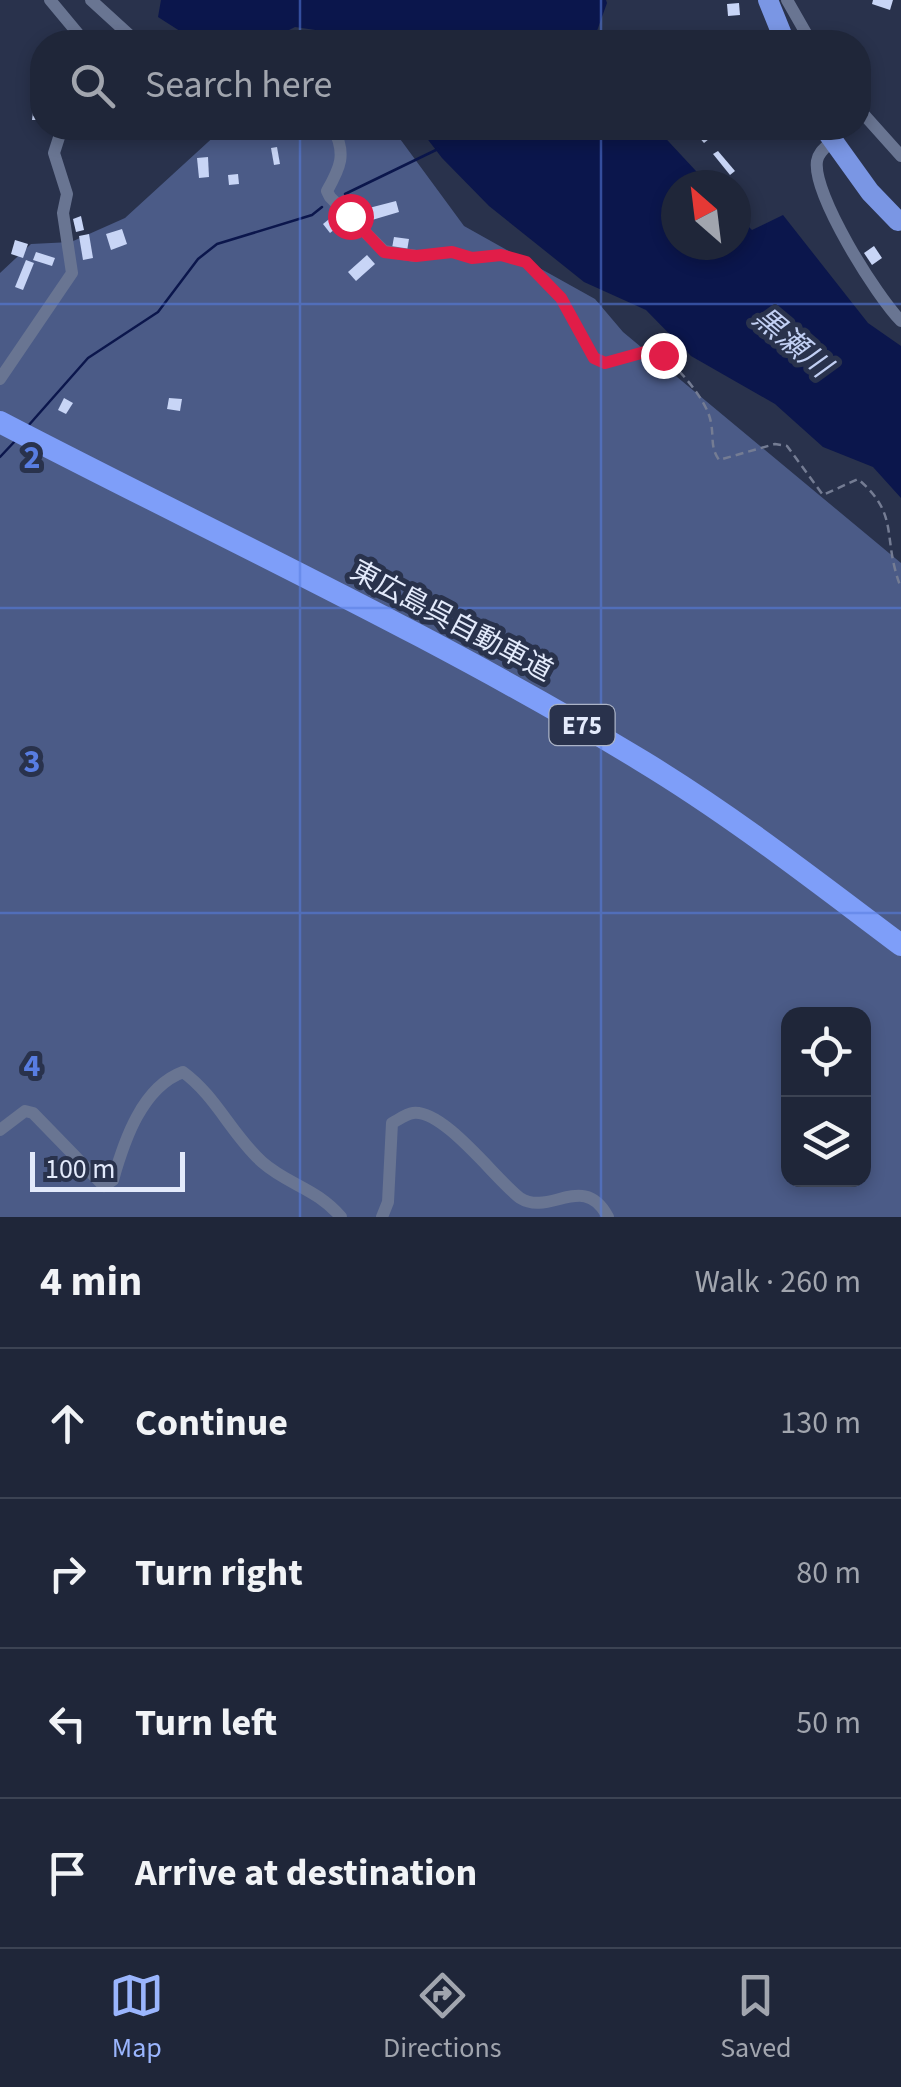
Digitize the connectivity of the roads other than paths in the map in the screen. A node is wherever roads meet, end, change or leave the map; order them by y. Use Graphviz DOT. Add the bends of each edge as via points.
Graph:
graph roads {
  1 [pos="50,0"];
  2 [pos="90,0"];
  3 [pos="768,0"];
  4 [pos="787,0"];
  5 [pos="74,30"];
  6 [pos="124,30"];
  7 [pos="780,30"];
  8 [pos="805,30"];
  9 [pos="871,123"];
  10 [pos="58,140"];
  11 [pos="339,140"];
  12 [pos="825,140"];
  13 [pos="831,140"];
  14 [pos="901,156"];
  15 [pos="898,221"];
  16 [pos="416,256"];
  17 [pos="901,320"];
  18 [pos="0,379"];
  19 [pos="0,422"];
  20 [pos="901,946"];
  21 [pos="0,1130"];
  22 [pos="340,1217"];
  23 [pos="382,1217"];
  24 [pos="608,1217"];
  1 -- 5 [label="street"];
  2 -- 6 [label="street"];
  3 -- 7 [label="highway"];
  4 -- 8 [label="street"];
  9 -- 14 [label="street"];
  10 -- 18 [label="street" via="54,153 67,194 63,212 72,274"];
  11 -- 16 [label="street" via="342,159 330,197 384,252"];
  12 -- 17 [label="street" via="816,166 827,198 868,281"];
  13 -- 15 [label="highway"];
  19 -- 20 [label="highway, 東広島呉自動車道 / E75" via="461,657 646,763"];
  21 -- 22 [label="street" via="25,1111 33,1113 104,1186 113,1180 132,1120 170,1077 184,1072 264,1164 311,1188"];
  23 -- 24 [label="street" via="392,1123 411,1112 457,1136 524,1201 588,1196"];
}
